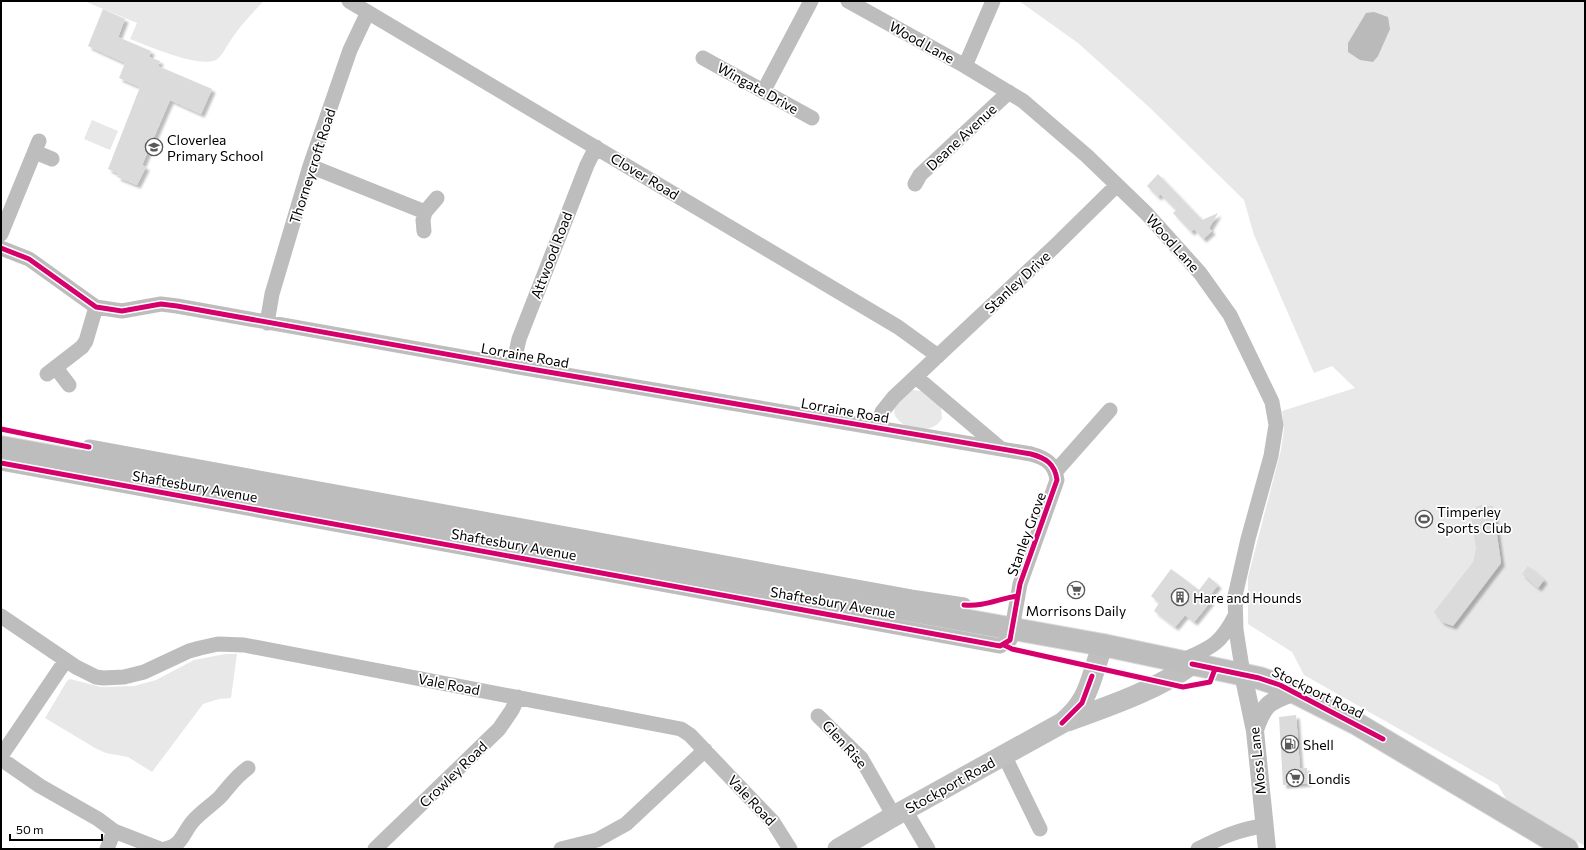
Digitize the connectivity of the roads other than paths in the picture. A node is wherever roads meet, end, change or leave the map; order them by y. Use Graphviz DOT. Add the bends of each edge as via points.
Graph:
graph roads {
  1 [pos="349,1"];
  2 [pos="812,1"];
  3 [pos="848,1"];
  4 [pos="993,1"];
  5 [pos="368,12"];
  6 [pos="703,58"];
  7 [pos="965,66"];
  8 [pos="764,90"];
  9 [pos="1009,92"];
  10 [pos="812,118"];
  11 [pos="596,147"];
  12 [pos="52,159"];
  13 [pos="310,166"];
  14 [pos="915,184"];
  15 [pos="1117,185"];
  16 [pos="437,198"];
  17 [pos="425,212"];
  18 [pos="424,231"];
  19 [pos="1,234"];
  20 [pos="1,248"];
  21 [pos="96,307"];
  22 [pos="267,323"];
  23 [pos="938,356"];
  24 [pos="513,366"];
  25 [pos="916,376"];
  26 [pos="69,385"];
  27 [pos="1110,410"];
  28 [pos="878,427"];
  29 [pos="1,447"];
  30 [pos="1000,449"];
  31 [pos="86,462"];
  32 [pos="1,463"];
  33 [pos="1056,470"];
  34 [pos="238,498"];
  35 [pos="926,607"];
  36 [pos="1,616"];
  37 [pos="1235,616"];
  38 [pos="958,617"];
  39 [pos="1012,630"];
  40 [pos="1103,645"];
  41 [pos="66,660"];
  42 [pos="1186,663"];
  43 [pos="1244,674"];
  44 [pos="1295,692"];
  45 [pos="518,697"];
  46 [pos="818,716"];
  47 [pos="1062,723"];
  48 [pos="1255,731"];
  49 [pos="706,750"];
  50 [pos="1004,755"];
  51 [pos="1,756"];
  52 [pos="1,759"];
  53 [pos="249,767"];
  54 [pos="900,813"];
  55 [pos="1264,826"];
  56 [pos="1040,828"];
  57 [pos="114,832"];
  58 [pos="379,848"];
  59 [pos="108,849"];
  60 [pos="160,849"];
  61 [pos="165,849"];
  62 [pos="561,849"];
  63 [pos="790,849"];
  64 [pos="838,849"];
  65 [pos="928,849"];
  66 [pos="1198,849"];
  67 [pos="1267,849"];
  68 [pos="1567,849"];
  1 -- 5 [label="street, Clover Road"];
  2 -- 8 [label="street"];
  3 -- 7 [label="street, Wood Lane"];
  4 -- 7 [label="street"];
  5 -- 11 [label="street, Clover Road"];
  5 -- 13 [label="street, Thorneycroft Road" via="350,50"];
  6 -- 8 [label="street, Wingate Drive"];
  7 -- 9 [label="street, Wood Lane"];
  8 -- 10 [label="street, Wingate Drive"];
  9 -- 14 [label="street, Deane Avenue" via="920,175"];
  9 -- 15 [label="street, Wood Lane" via="1066,137"];
  11 -- 23 [label="street, Clover Road" via="898,327"];
  11 -- 24 [label="street, Attwood Road" via="519,340"];
  12 -- 19 [label="street" via="37,147"];
  13 -- 17 [label="street"];
  13 -- 22 [label="street, Thorneycroft Road" via="272,294"];
  15 -- 23 [label="street, Stanley Drive"];
  15 -- 37 [label="street, Wood Lane" via="1180,250 1217,295 1241,336 1272,402 1276,425 1275,437 1238,578"];
  16 -- 17 [label="street"];
  17 -- 18 [label="street"];
  20 -- 21 [label="street, Lorraine Road" via="29,259"];
  21 -- 22 [label="street, Lorraine Road" via="122,310 161,304"];
  21 -- 26 [label="street" via="82,347 52,371"];
  22 -- 24 [label="street, Lorraine Road"];
  23 -- 25 [label="street, Stanley Drive"];
  24 -- 28 [label="street, Lorraine Road"];
  25 -- 28 [label="street, Stanley Drive" via="887,405"];
  25 -- 30 [label="street"];
  27 -- 33 [label="street"];
  28 -- 30 [label="street, Lorraine Road"];
  29 -- 31 [label="highway, Shaftesbury Avenue"];
  30 -- 33 [label="street, Lorraine Road" via="1039,456 1049,461"];
  31 -- 34 [label="highway, Shaftesbury Avenue"];
  31 -- 35 [label="street, Shaftesbury Avenue" via="89,447"];
  32 -- 34 [label="street, Shaftesbury Avenue"];
  33 -- 39 [label="street, Stanley Grove" via="1056,485 1020,584"];
  34 -- 35 [label="highway, Shaftesbury Avenue"];
  34 -- 38 [label="street, Shaftesbury Avenue"];
  35 -- 38 [label="highway, Shaftesbury Avenue"];
  36 -- 41 [label="street, Vale Road"];
  37 -- 42 [label="street, Wood Lane" via="1226,633 1214,645"];
  37 -- 43 [label="street, Wood Lane"];
  38 -- 39 [label="highway, Shaftesbury Avenue"];
  39 -- 40 [label="highway, Shaftesbury Avenue"];
  40 -- 42 [label="highway, Stockport Road"];
  40 -- 47 [label="main road, Stockport Road" via="1082,702"];
  41 -- 45 [label="street, Vale Road" via="96,677 124,677 152,670 188,651 218,644 244,645"];
  41 -- 51 [label="street"];
  42 -- 43 [label="highway, Stockport Road"];
  42 -- 47 [label="main road, Stockport Road" via="1176,676"];
  43 -- 44 [label="highway, Stockport Road"];
  43 -- 48 [label="street, Moss Lane"];
  44 -- 48 [label="street" via="1277,698 1263,709"];
  44 -- 68 [label="highway, Stockport Road" via="1357,724"];
  45 -- 49 [label="street, Vale Road" via="681,729"];
  45 -- 58 [label="street, Crowley Road" via="499,729"];
  46 -- 54 [label="street, Glen Rise" via="861,758"];
  47 -- 50 [label="main road, Stockport Road"];
  48 -- 55 [label="street, Moss Lane"];
  49 -- 62 [label="street" via="626,824 597,840"];
  49 -- 63 [label="street, Vale Road" via="773,822"];
  50 -- 54 [label="main road, Stockport Road"];
  50 -- 56 [label="street"];
  52 -- 57 [label="street" via="40,786 98,818"];
  53 -- 61 [label="street" via="193,820 180,842"];
  54 -- 64 [label="main road, Stockport Road"];
  54 -- 65 [label="street, Glen Rise"];
  55 -- 66 [label="street" via="1231,832"];
  55 -- 67 [label="street, Moss Lane"];
  57 -- 59 [label="street"];
  57 -- 60 [label="street"];
}
